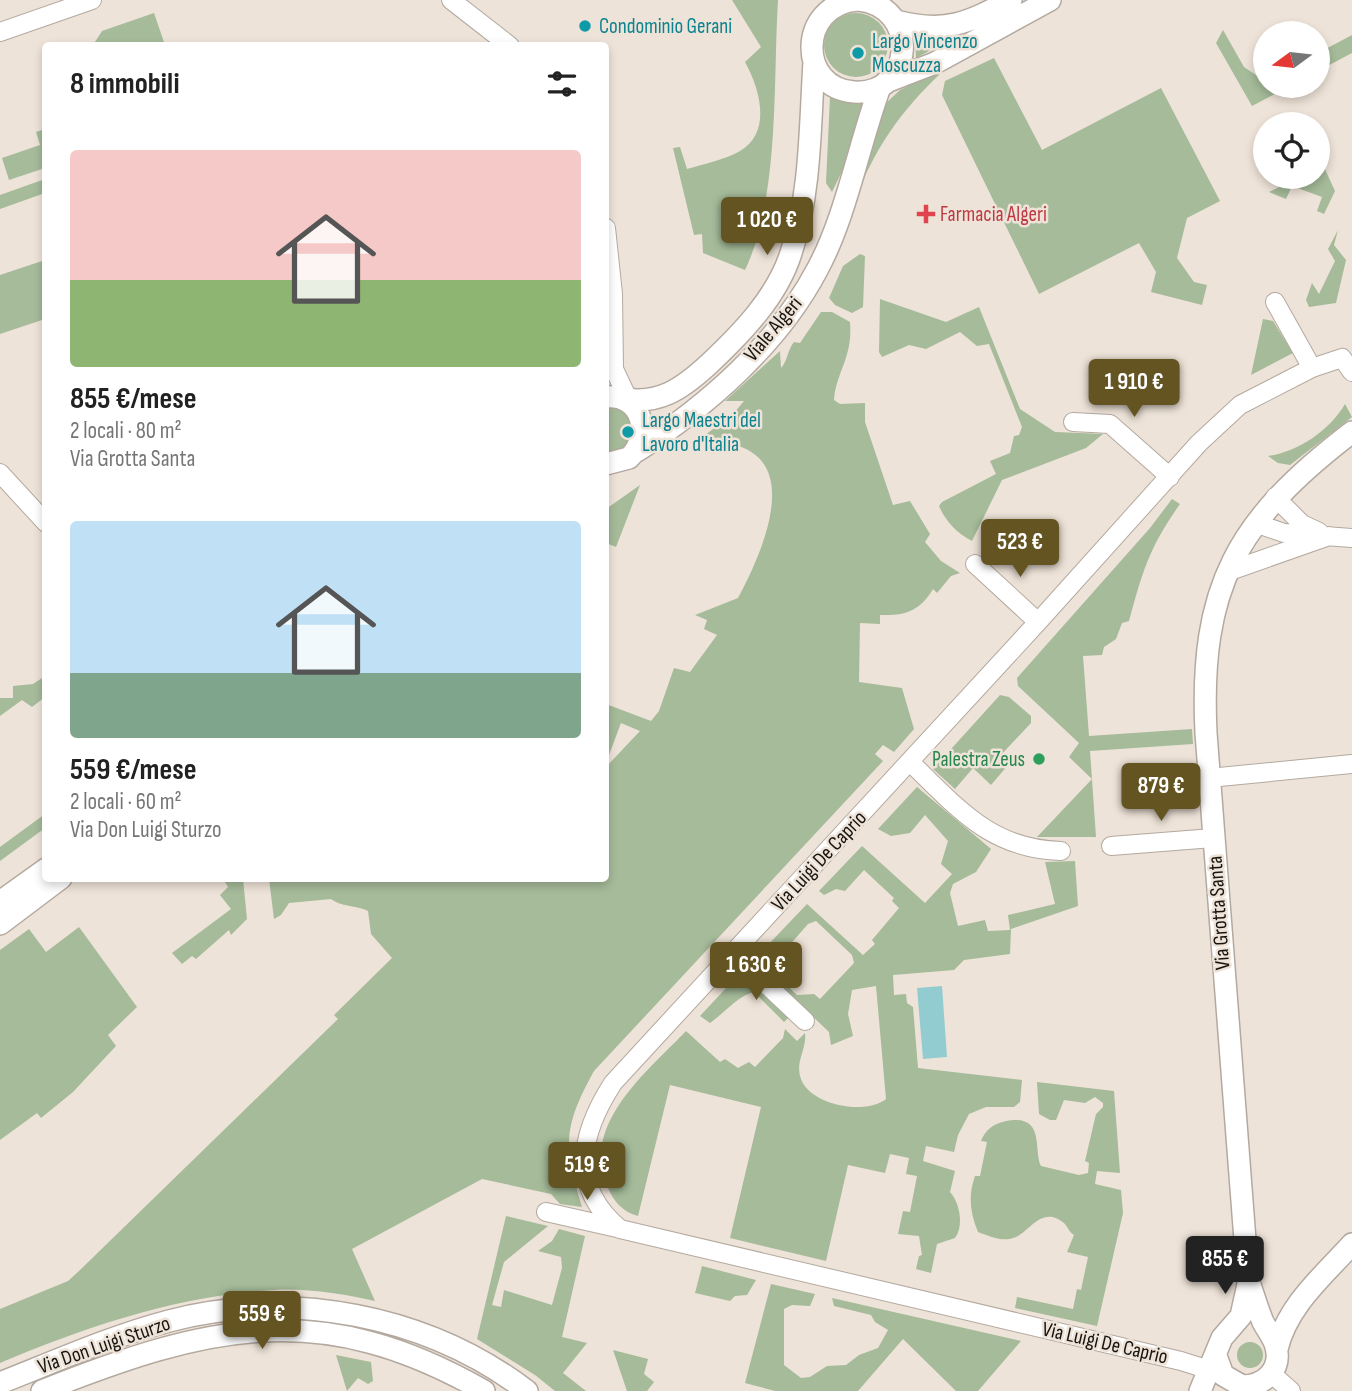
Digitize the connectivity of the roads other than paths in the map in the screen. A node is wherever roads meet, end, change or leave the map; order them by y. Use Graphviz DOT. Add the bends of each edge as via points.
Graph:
graph roads {
  1 [pos="92,0"];
  2 [pos="451,0"];
  3 [pos="863,0"];
  4 [pos="1011,0"];
  5 [pos="1050,0"];
  6 [pos="822,8"];
  7 [pos="896,21"];
  8 [pos="0,32"];
  9 [pos="505,42"];
  10 [pos="814,62"];
  11 [pos="883,85"];
  12 [pos="609,267"];
  13 [pos="1275,302"];
  14 [pos="613,320"];
  15 [pos="609,334"];
  16 [pos="1311,368"];
  17 [pos="1352,372"];
  18 [pos="621,400"];
  19 [pos="1073,422"];
  20 [pos="1352,432"];
  21 [pos="633,455"];
  22 [pos="609,463"];
  23 [pos="0,473"];
  24 [pos="609,477"];
  25 [pos="1170,477"];
  26 [pos="1275,497"];
  27 [pos="42,519"];
  28 [pos="1255,523"];
  29 [pos="1328,536"];
  30 [pos="1352,538"];
  31 [pos="975,564"];
  32 [pos="1227,572"];
  33 [pos="1038,622"];
  34 [pos="910,762"];
  35 [pos="1352,764"];
  36 [pos="1209,778"];
  37 [pos="1213,838"];
  38 [pos="1111,846"];
  39 [pos="1061,851"];
  40 [pos="42,872"];
  41 [pos="56,882"];
  42 [pos="0,902"];
  43 [pos="0,924"];
  44 [pos="734,954"];
  45 [pos="805,1021"];
  46 [pos="546,1212"];
  47 [pos="620,1229"];
  48 [pos="1352,1244"];
  49 [pos="1250,1284"];
  50 [pos="1296,1306"];
  51 [pos="1259,1331"];
  52 [pos="1181,1361"];
  53 [pos="1217,1361"];
  54 [pos="1272,1374"];
  55 [pos="0,1383"];
  56 [pos="1245,1388"];
  57 [pos="42,1391"];
  58 [pos="484,1391"];
  59 [pos="527,1391"];
  60 [pos="1198,1391"];
  61 [pos="1291,1391"];
  1 -- 8 [label="street"];
  2 -- 9 [label="street"];
  3 -- 6 [label="street"];
  3 -- 7 [label="street" via="884,8"];
  4 -- 7 [label="street" via="946,28"];
  5 -- 11 [label="street" via="935,63"];
  6 -- 10 [label="street" via="813,34"];
  7 -- 11 [label="street" via="903,53"];
  10 -- 11 [label="street" via="841,90 867,91"];
  10 -- 18 [label="street, Viale Algeri" via="803,197 784,270 739,335 696,377 664,398"];
  11 -- 21 [label="street, Viale Algeri" via="829,241 802,295 744,365 681,421"];
  12 -- 14 [label="street"];
  13 -- 16 [label="street"];
  14 -- 15 [label="street"];
  14 -- 18 [label="street" via="614,369"];
  16 -- 17 [label="street, Via Luigi De Caprio" via="1342,358"];
  16 -- 25 [label="street, Via Luigi De Caprio" via="1240,405"];
  18 -- 21 [label="street" via="642,420 644,431"];
  19 -- 25 [label="street" via="1110,424"];
  20 -- 26 [label="street, Via Grotta Santa"];
  21 -- 22 [label="street"];
  21 -- 24 [label="street, Viale Algeri"];
  23 -- 27 [label="street"];
  25 -- 33 [label="street, Via Luigi De Caprio"];
  26 -- 28 [label="street, Via Grotta Santa"];
  26 -- 29 [label="street" via="1302,524"];
  28 -- 29 [label="street" via="1284,533"];
  28 -- 32 [label="street, Via Grotta Santa"];
  29 -- 30 [label="street"];
  29 -- 32 [label="street"];
  31 -- 33 [label="street"];
  32 -- 36 [label="street, Via Grotta Santa" via="1208,635 1203,682"];
  33 -- 34 [label="street, Via Luigi De Caprio"];
  34 -- 39 [label="street" via="975,824 999,839 1030,849"];
  34 -- 44 [label="street, Via Luigi De Caprio"];
  35 -- 36 [label="street"];
  36 -- 37 [label="street, Via Grotta Santa"];
  37 -- 38 [label="street"];
  37 -- 49 [label="street, Via Grotta Santa"];
  40 -- 42 [label="street"];
  41 -- 43 [label="street"];
  44 -- 45 [label="street"];
  44 -- 47 [label="street, Via Luigi De Caprio" via="613,1083 591,1122 584,1169 589,1191 600,1212"];
  46 -- 47 [label="street"];
  47 -- 52 [label="street, Via Luigi De Caprio"];
  48 -- 50 [label="street"];
  49 -- 50 [label="street" via="1271,1304"];
  49 -- 51 [label="street, Via Grotta Santa" via="1241,1316"];
  50 -- 51 [label="street"];
  50 -- 51 [label="street" via="1285,1323"];
  51 -- 53 [label="street"];
  51 -- 54 [label="street" via="1276,1366"];
  52 -- 53 [label="street, Via Luigi De Caprio"];
  52 -- 60 [label="street"];
  53 -- 56 [label="street" via="1235,1384"];
  53 -- 60 [label="street"];
  54 -- 56 [label="street"];
  54 -- 61 [label="street"];
  55 -- 59 [label="street, Via Don Luigi Sturzo" via="170,1320 281,1307 366,1317 407,1328 458,1350"];
  57 -- 58 [label="street, Via Don Luigi Sturzo" via="175,1343 258,1330 371,1341 431,1363"];
}
